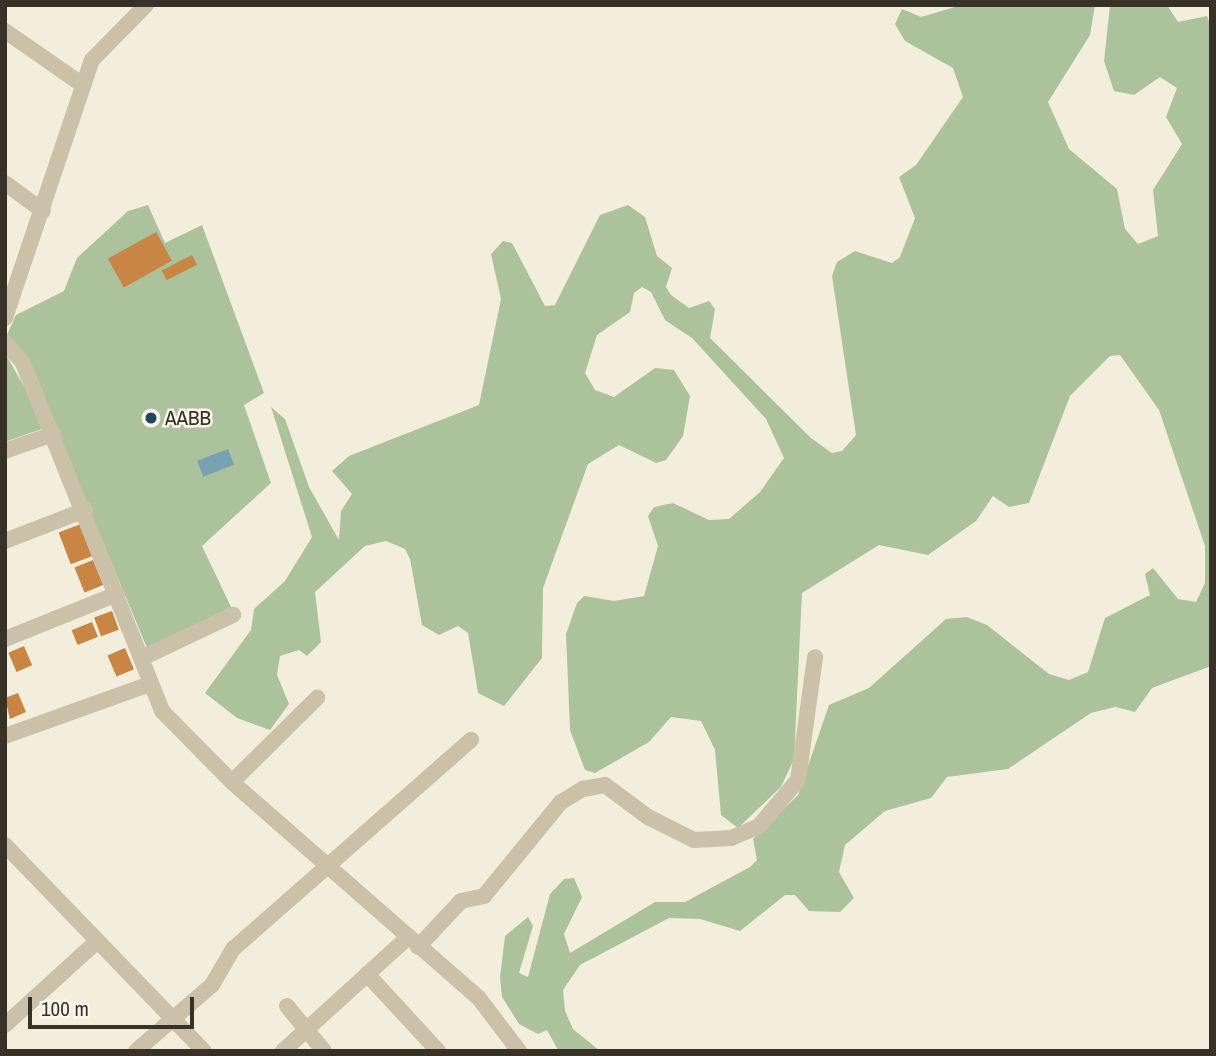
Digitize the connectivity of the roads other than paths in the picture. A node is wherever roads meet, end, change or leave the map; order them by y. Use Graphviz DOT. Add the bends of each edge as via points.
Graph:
graph roads {
  1 [pos="146,5"];
  2 [pos="5,31"];
  3 [pos="83,85"];
  4 [pos="5,183"];
  5 [pos="43,211"];
  6 [pos="5,318"];
  7 [pos="5,342"];
  8 [pos="53,434"];
  9 [pos="5,450"];
  10 [pos="85,510"];
  11 [pos="5,541"];
  12 [pos="117,594"];
  13 [pos="233,615"];
  14 [pos="5,639"];
  15 [pos="815,657"];
  16 [pos="142,658"];
  17 [pos="150,684"];
  18 [pos="317,698"];
  19 [pos="5,736"];
  20 [pos="471,740"];
  21 [pos="232,782"];
  22 [pos="8,852"];
  23 [pos="326,864"];
  24 [pos="413,942"];
  25 [pos="94,944"];
  26 [pos="367,974"];
  27 [pos="287,1006"];
  28 [pos="172,1019"];
  29 [pos="5,1025"];
  30 [pos="305,1030"];
  31 [pos="135,1051"];
  32 [pos="204,1051"];
  33 [pos="283,1051"];
  34 [pos="324,1051"];
  35 [pos="438,1051"];
  36 [pos="519,1051"];
  1 -- 3 [label="street" via="113,33 92,60"];
  2 -- 3 [label="street"];
  3 -- 5 [label="street"];
  4 -- 5 [label="street"];
  5 -- 6 [label="street"];
  7 -- 8 [label="street" via="23,363"];
  8 -- 9 [label="street"];
  8 -- 10 [label="street"];
  10 -- 11 [label="street"];
  10 -- 12 [label="street"];
  12 -- 14 [label="street"];
  12 -- 16 [label="street"];
  13 -- 16 [label="street"];
  15 -- 24 [label="street" via="808,679 808,742 798,780 759,826 731,838 694,840 605,785 583,789 561,802 484,896 461,901"];
  16 -- 17 [label="street"];
  17 -- 19 [label="street"];
  17 -- 21 [label="street" via="173,727"];
  18 -- 21 [label="street"];
  20 -- 23 [label="street"];
  21 -- 23 [label="street"];
  22 -- 25 [label="street"];
  23 -- 24 [label="street"];
  23 -- 28 [label="street" via="233,949 212,985"];
  24 -- 26 [label="street"];
  24 -- 36 [label="street" via="478,997"];
  25 -- 28 [label="street"];
  25 -- 29 [label="street"];
  26 -- 30 [label="street"];
  26 -- 35 [label="street"];
  27 -- 30 [label="street"];
  28 -- 31 [label="street"];
  28 -- 32 [label="street"];
  30 -- 33 [label="street"];
  30 -- 34 [label="street"];
}
